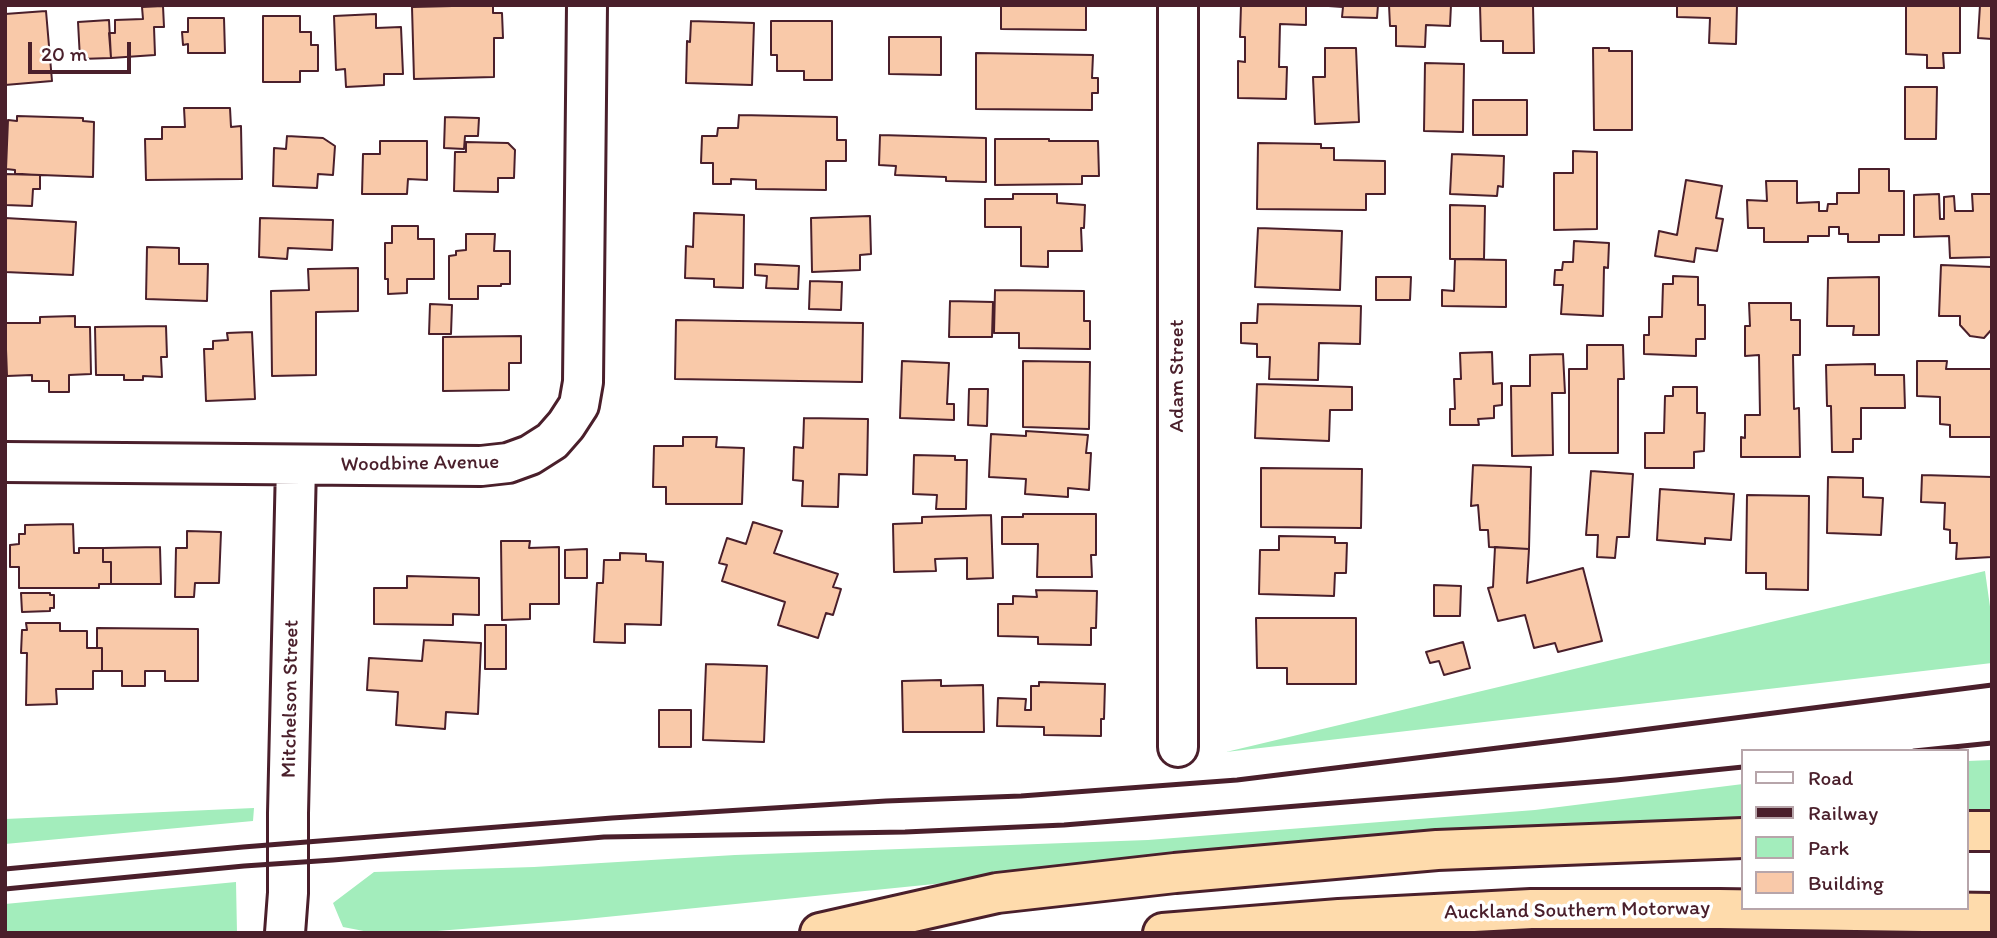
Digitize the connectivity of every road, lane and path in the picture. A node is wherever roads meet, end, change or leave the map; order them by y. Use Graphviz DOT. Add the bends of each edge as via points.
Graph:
graph roads {
  1 [pos="587,5"];
  2 [pos="1178,5"];
  3 [pos="5,462"];
  4 [pos="296,465"];
  5 [pos="1178,747"];
  6 [pos="1969,831"];
  7 [pos="1992,831"];
  8 [pos="1742,838"];
  9 [pos="1742,909"];
  10 [pos="1788,910"];
  11 [pos="1992,913"];
  12 [pos="285,933"];
  13 [pos="820,933"];
  14 [pos="1163,933"];
  1 -- 4 [label="street, Woodbine Avenue" via="583,382 579,405 552,441 508,463"];
  2 -- 5 [label="street, Adam Street"];
  3 -- 4 [label="street, Woodbine Avenue"];
  4 -- 12 [label="street, Mitchelson Street"];
  6 -- 7 [label="highway"];
  8 -- 13 [label="highway" via="1437,850 1175,873 997,893"];
  9 -- 14 [label="highway, Auckland Southern Motorway" via="1531,909"];
  10 -- 11 [label="highway, Auckland Southern Motorway"];
}
